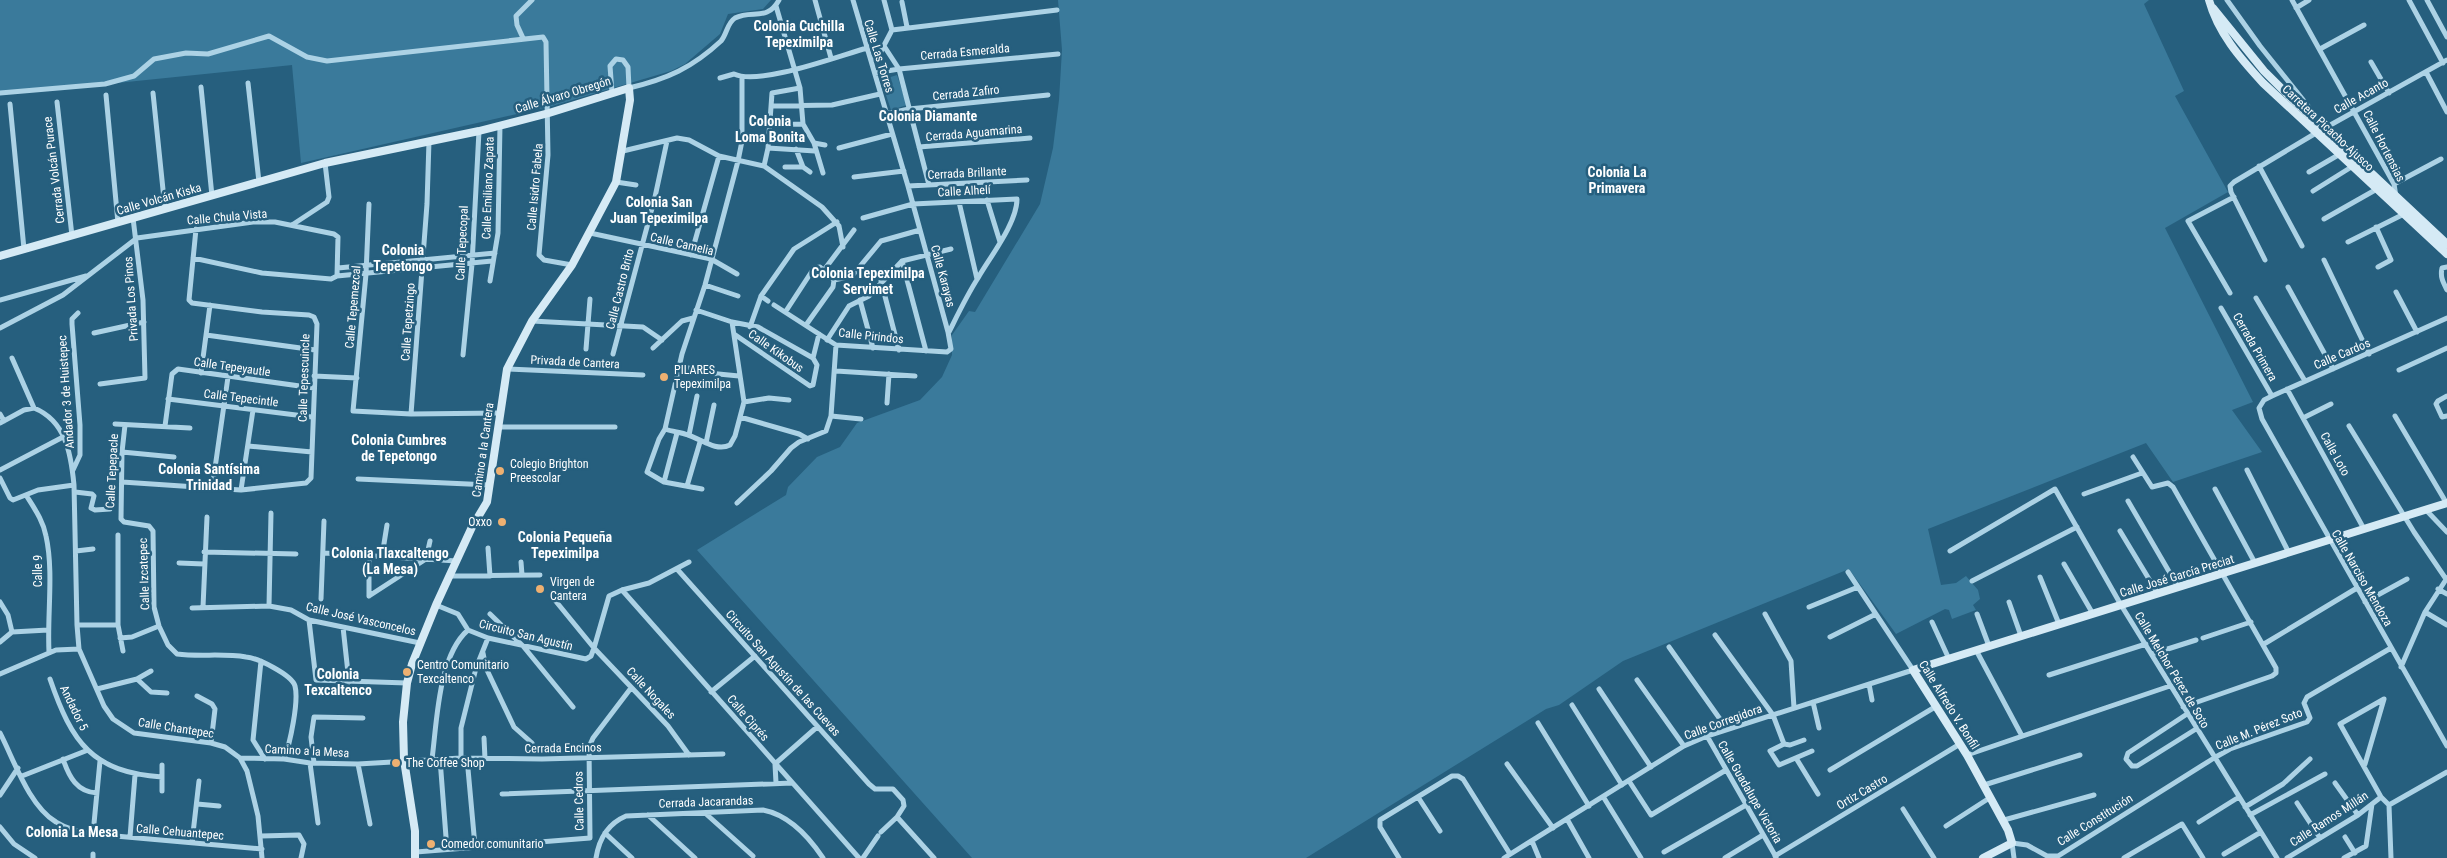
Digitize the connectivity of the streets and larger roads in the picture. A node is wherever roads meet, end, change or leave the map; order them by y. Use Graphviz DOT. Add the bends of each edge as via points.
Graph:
graph roads {
  1 [pos="532,0"];
  2 [pos="779,0"];
  3 [pos="815,0"];
  4 [pos="853,0"];
  5 [pos="884,0"];
  6 [pos="2227,0"];
  7 [pos="2292,0"];
  8 [pos="2309,0"];
  9 [pos="2409,0"];
  10 [pos="2427,0"];
  11 [pos="902,2"];
  12 [pos="2209,2"];
  13 [pos="776,6"];
  14 [pos="2296,8"];
  15 [pos="1057,10"];
  16 [pos="2364,25"];
  17 [pos="907,26"];
  18 [pos="892,30"];
  19 [pos="2447,37"];
  20 [pos="523,38"];
  21 [pos="884,46"];
  22 [pos="867,48"];
  23 [pos="2320,50"];
  24 [pos="1058,54"];
  25 [pos="831,58"];
  26 [pos="871,60"];
  27 [pos="2371,62"];
  28 [pos="2445,62"];
  29 [pos="796,69"];
  30 [pos="899,69"];
  31 [pos="2426,72"];
  32 [pos="874,74"];
  33 [pos="720,78"];
  34 [pos="742,78"];
  35 [pos="248,83"];
  36 [pos="201,87"];
  37 [pos="629,88"];
  38 [pos="800,88"];
  39 [pos="0,93"];
  40 [pos="153,93"];
  41 [pos="612,93"];
  42 [pos="2388,93"];
  43 [pos="880,94"];
  44 [pos="106,95"];
  45 [pos="1048,95"];
  46 [pos="57,102"];
  47 [pos="10,104"];
  48 [pos="801,105"];
  49 [pos="771,106"];
  50 [pos="909,109"];
  51 [pos="2355,111"];
  52 [pos="2447,112"];
  53 [pos="549,113"];
  54 [pos="886,114"];
  55 [pos="2316,122"];
  56 [pos="803,124"];
  57 [pos="500,125"];
  58 [pos="770,125"];
  59 [pos="479,131"];
  60 [pos="2320,131"];
  61 [pos="892,134"];
  62 [pos="1030,138"];
  63 [pos="429,141"];
  64 [pos="666,141"];
  65 [pos="814,143"];
  66 [pos="825,145"];
  67 [pos="919,147"];
  68 [pos="768,148"];
  69 [pos="796,148"];
  70 [pos="840,148"];
  71 [pos="815,151"];
  72 [pos="622,152"];
  73 [pos="2340,154"];
  74 [pos="720,156"];
  75 [pos="2441,159"];
  76 [pos="738,161"];
  77 [pos="325,163"];
  78 [pos="764,166"];
  79 [pos="2259,166"];
  80 [pos="2353,166"];
  81 [pos="786,167"];
  82 [pos="802,167"];
  83 [pos="904,171"];
  84 [pos="810,172"];
  85 [pos="2309,172"];
  86 [pos="823,173"];
  87 [pos="854,177"];
  88 [pos="1027,180"];
  89 [pos="259,182"];
  90 [pos="616,182"];
  91 [pos="2394,184"];
  92 [pos="636,185"];
  93 [pos="929,185"];
  94 [pos="908,186"];
  95 [pos="2377,189"];
  96 [pos="2313,191"];
  97 [pos="212,196"];
  98 [pos="2234,197"];
  99 [pos="2396,198"];
  100 [pos="987,200"];
  101 [pos="959,202"];
  102 [pos="369,204"];
  103 [pos="913,204"];
  104 [pos="165,209"];
  105 [pos="2404,214"];
  106 [pos="133,218"];
  107 [pos="863,218"];
  108 [pos="2324,219"];
  109 [pos="837,222"];
  110 [pos="118,223"];
  111 [pos="292,225"];
  112 [pos="2376,227"];
  113 [pos="196,229"];
  114 [pos="854,230"];
  115 [pos="920,230"];
  116 [pos="590,233"];
  117 [pos="72,236"];
  118 [pos="137,238"];
  119 [pos="1000,242"];
  120 [pos="2348,242"];
  121 [pos="2447,244"];
  122 [pos="642,246"];
  123 [pos="2302,246"];
  124 [pos="843,247"];
  125 [pos="951,249"];
  126 [pos="24,250"];
  127 [pos="495,253"];
  128 [pos="927,254"];
  129 [pos="2447,254"];
  130 [pos="691,255"];
  131 [pos="0,256"];
  132 [pos="471,256"];
  133 [pos="193,258"];
  134 [pos="711,259"];
  135 [pos="423,260"];
  136 [pos="902,260"];
  137 [pos="2265,260"];
  138 [pos="2324,260"];
  139 [pos="492,261"];
  140 [pos="472,264"];
  141 [pos="572,265"];
  142 [pos="366,266"];
  143 [pos="2447,266"];
  144 [pos="2378,267"];
  145 [pos="338,268"];
  146 [pos="422,268"];
  147 [pos="824,270"];
  148 [pos="366,274"];
  149 [pos="737,274"];
  150 [pos="90,275"];
  151 [pos="337,276"];
  152 [pos="977,279"];
  153 [pos="490,280"];
  154 [pos="834,280"];
  155 [pos="881,281"];
  156 [pos="705,285"];
  157 [pos="2288,287"];
  158 [pos="2447,290"];
  159 [pos="2396,292"];
  160 [pos="2230,293"];
  161 [pos="738,296"];
  162 [pos="761,296"];
  163 [pos="2256,298"];
  164 [pos="590,299"];
  165 [pos="0,300"];
  166 [pos="860,300"];
  167 [pos="768,301"];
  168 [pos="210,305"];
  169 [pos="774,305"];
  170 [pos="2221,308"];
  171 [pos="696,310"];
  172 [pos="786,311"];
  173 [pos="78,313"];
  174 [pos="694,318"];
  175 [pos="2447,318"];
  176 [pos="532,321"];
  177 [pos="144,322"];
  178 [pos="732,322"];
  179 [pos="588,325"];
  180 [pos="621,325"];
  181 [pos="806,325"];
  182 [pos="750,327"];
  183 [pos="0,328"];
  184 [pos="948,332"];
  185 [pos="2417,332"];
  186 [pos="94,333"];
  187 [pos="734,334"];
  188 [pos="819,334"];
  189 [pos="206,335"];
  190 [pos="662,340"];
  191 [pos="827,340"];
  192 [pos="836,345"];
  193 [pos="652,348"];
  194 [pos="873,348"];
  195 [pos="2447,348"];
  196 [pos="315,350"];
  197 [pos="586,350"];
  198 [pos="899,350"];
  199 [pos="926,351"];
  200 [pos="947,352"];
  201 [pos="613,354"];
  202 [pos="2369,354"];
  203 [pos="463,355"];
  204 [pos="12,358"];
  205 [pos="813,358"];
  206 [pos="680,366"];
  207 [pos="507,369"];
  208 [pos="2333,369"];
  209 [pos="2398,370"];
  210 [pos="836,371"];
  211 [pos="201,373"];
  212 [pos="890,374"];
  213 [pos="643,375"];
  214 [pos="314,376"];
  215 [pos="740,376"];
  216 [pos="915,376"];
  217 [pos="228,377"];
  218 [pos="356,378"];
  219 [pos="2305,381"];
  220 [pos="100,384"];
  221 [pos="314,388"];
  222 [pos="2287,389"];
  223 [pos="697,396"];
  224 [pos="2272,396"];
  225 [pos="2447,396"];
  226 [pos="168,399"];
  227 [pos="789,400"];
  228 [pos="744,402"];
  229 [pos="887,403"];
  230 [pos="2331,404"];
  231 [pos="714,405"];
  232 [pos="224,406"];
  233 [pos="34,408"];
  234 [pos="253,410"];
  235 [pos="501,413"];
  236 [pos="0,414"];
  237 [pos="411,414"];
  238 [pos="831,416"];
  239 [pos="2395,416"];
  240 [pos="2447,416"];
  241 [pos="312,417"];
  242 [pos="740,417"];
  243 [pos="2303,418"];
  244 [pos="861,419"];
  245 [pos="2,422"];
  246 [pos="115,424"];
  247 [pos="125,424"];
  248 [pos="165,426"];
  249 [pos="499,426"];
  250 [pos="2349,426"];
  251 [pos="615,427"];
  252 [pos="190,428"];
  253 [pos="665,429"];
  254 [pos="677,433"];
  255 [pos="689,435"];
  256 [pos="63,437"];
  257 [pos="808,439"];
  258 [pos="703,443"];
  259 [pos="248,446"];
  260 [pos="122,452"];
  261 [pos="312,452"];
  262 [pos="2133,456"];
  263 [pos="174,457"];
  264 [pos="0,470"];
  265 [pos="73,470"];
  266 [pos="2247,470"];
  267 [pos="2142,473"];
  268 [pos="0,478"];
  269 [pos="358,479"];
  270 [pos="122,482"];
  271 [pos="664,482"];
  272 [pos="74,485"];
  273 [pos="490,485"];
  274 [pos="687,486"];
  275 [pos="212,489"];
  276 [pos="702,489"];
  277 [pos="2215,489"];
  278 [pos="241,490"];
  279 [pos="75,492"];
  280 [pos="2084,494"];
  281 [pos="26,495"];
  282 [pos="2128,501"];
  283 [pos="737,503"];
  284 [pos="2447,504"];
  285 [pos="110,509"];
  286 [pos="2426,510"];
  287 [pos="271,512"];
  288 [pos="2405,516"];
  289 [pos="207,517"];
  290 [pos="121,519"];
  291 [pos="324,521"];
  292 [pos="387,525"];
  293 [pos="2077,527"];
  294 [pos="2364,529"];
  295 [pos="2120,532"];
  296 [pos="2447,532"];
  297 [pos="118,535"];
  298 [pos="2329,540"];
  299 [pos="430,541"];
  300 [pos="488,548"];
  301 [pos="93,549"];
  302 [pos="76,551"];
  303 [pos="1950,551"];
  304 [pos="204,552"];
  305 [pos="324,552"];
  306 [pos="2289,553"];
  307 [pos="270,554"];
  308 [pos="296,554"];
  309 [pos="369,555"];
  310 [pos="382,556"];
  311 [pos="426,559"];
  312 [pos="457,561"];
  313 [pos="521,562"];
  314 [pos="689,562"];
  315 [pos="180,563"];
  316 [pos="2255,563"];
  317 [pos="204,564"];
  318 [pos="2064,564"];
  319 [pos="677,569"];
  320 [pos="1848,572"];
  321 [pos="2222,574"];
  322 [pos="522,575"];
  323 [pos="540,575"];
  324 [pos="450,576"];
  325 [pos="490,576"];
  326 [pos="2040,577"];
  327 [pos="2446,578"];
  328 [pos="2407,579"];
  329 [pos="1972,581"];
  330 [pos="1858,587"];
  331 [pos="2178,587"];
  332 [pos="2357,588"];
  333 [pos="2438,589"];
  334 [pos="622,590"];
  335 [pos="2158,594"];
  336 [pos="2447,594"];
  337 [pos="321,599"];
  338 [pos="554,599"];
  339 [pos="0,602"];
  340 [pos="2009,602"];
  341 [pos="2365,602"];
  342 [pos="436,605"];
  343 [pos="2121,605"];
  344 [pos="269,606"];
  345 [pos="203,607"];
  346 [pos="1809,607"];
  347 [pos="192,608"];
  348 [pos="2425,612"];
  349 [pos="490,614"];
  350 [pos="1765,614"];
  351 [pos="1876,614"];
  352 [pos="1977,614"];
  353 [pos="2093,614"];
  354 [pos="309,620"];
  355 [pos="1932,622"];
  356 [pos="2251,622"];
  357 [pos="2059,624"];
  358 [pos="77,625"];
  359 [pos="118,625"];
  360 [pos="2447,625"];
  361 [pos="159,626"];
  362 [pos="344,627"];
  363 [pos="48,630"];
  364 [pos="468,630"];
  365 [pos="12,632"];
  366 [pos="1715,635"];
  367 [pos="2021,636"];
  368 [pos="1830,637"];
  369 [pos="120,638"];
  370 [pos="488,638"];
  371 [pos="2203,638"];
  372 [pos="2196,640"];
  373 [pos="0,642"];
  374 [pos="420,643"];
  375 [pos="2146,644"];
  376 [pos="2264,644"];
  377 [pos="523,646"];
  378 [pos="1989,646"];
  379 [pos="1669,647"];
  380 [pos="594,648"];
  381 [pos="2390,648"];
  382 [pos="80,649"];
  383 [pos="1976,650"];
  384 [pos="123,651"];
  385 [pos="49,652"];
  386 [pos="483,653"];
  387 [pos="2152,654"];
  388 [pos="755,656"];
  389 [pos="1949,659"];
  390 [pos="261,661"];
  391 [pos="2401,667"];
  392 [pos="1913,670"];
  393 [pos="151,671"];
  394 [pos="0,674"];
  395 [pos="2049,675"];
  396 [pos="136,679"];
  397 [pos="50,680"];
  398 [pos="1637,680"];
  399 [pos="349,682"];
  400 [pos="407,683"];
  401 [pos="1869,684"];
  402 [pos="2170,686"];
  403 [pos="631,688"];
  404 [pos="96,689"];
  405 [pos="1599,689"];
  406 [pos="711,692"];
  407 [pos="167,693"];
  408 [pos="197,696"];
  409 [pos="1872,700"];
  410 [pos="1813,702"];
  411 [pos="1572,704"];
  412 [pos="2182,706"];
  413 [pos="573,707"];
  414 [pos="1935,707"];
  415 [pos="1794,708"];
  416 [pos="2187,714"];
  417 [pos="1772,715"];
  418 [pos="363,718"];
  419 [pos="1538,723"];
  420 [pos="817,727"];
  421 [pos="1819,728"];
  422 [pos="1727,729"];
  423 [pos="2196,729"];
  424 [pos="0,733"];
  425 [pos="1707,736"];
  426 [pos="2022,736"];
  427 [pos="484,738"];
  428 [pos="1804,740"];
  429 [pos="211,743"];
  430 [pos="532,743"];
  431 [pos="1784,744"];
  432 [pos="1960,744"];
  433 [pos="1684,746"];
  434 [pos="2447,746"];
  435 [pos="88,750"];
  436 [pos="1812,751"];
  437 [pos="689,754"];
  438 [pos="723,754"];
  439 [pos="1967,755"];
  440 [pos="2080,755"];
  441 [pos="240,758"];
  442 [pos="284,758"];
  443 [pos="461,758"];
  444 [pos="467,758"];
  445 [pos="588,758"];
  446 [pos="1796,758"];
  447 [pos="2214,758"];
  448 [pos="63,759"];
  449 [pos="265,759"];
  450 [pos="432,759"];
  451 [pos="440,759"];
  452 [pos="484,759"];
  453 [pos="2310,759"];
  454 [pos="404,760"];
  455 [pos="100,761"];
  456 [pos="312,763"];
  457 [pos="358,764"];
  458 [pos="775,764"];
  459 [pos="1508,764"];
  460 [pos="2364,764"];
  461 [pos="162,765"];
  462 [pos="1651,767"];
  463 [pos="18,768"];
  464 [pos="1726,770"];
  465 [pos="1830,770"];
  466 [pos="2447,772"];
  467 [pos="2325,774"];
  468 [pos="135,775"];
  469 [pos="22,776"];
  470 [pos="162,776"];
  471 [pos="199,780"];
  472 [pos="1629,781"];
  473 [pos="792,782"];
  474 [pos="2335,782"];
  475 [pos="776,783"];
  476 [pos="1622,785"];
  477 [pos="1984,785"];
  478 [pos="588,789"];
  479 [pos="162,791"];
  480 [pos="97,793"];
  481 [pos="502,794"];
  482 [pos="1818,794"];
  483 [pos="0,795"];
  484 [pos="2094,795"];
  485 [pos="1418,797"];
  486 [pos="1991,797"];
  487 [pos="2239,797"];
  488 [pos="2381,797"];
  489 [pos="1604,798"];
  490 [pos="2297,803"];
  491 [pos="197,804"];
  492 [pos="2372,804"];
  493 [pos="1746,805"];
  494 [pos="2389,805"];
  495 [pos="219,806"];
  496 [pos="1589,806"];
  497 [pos="2245,807"];
  498 [pos="1903,809"];
  499 [pos="705,813"];
  500 [pos="648,815"];
  501 [pos="2250,815"];
  502 [pos="2358,815"];
  503 [pos="897,817"];
  504 [pos="1567,820"];
  505 [pos="2004,820"];
  506 [pos="2199,822"];
  507 [pos="318,823"];
  508 [pos="370,824"];
  509 [pos="1946,826"];
  510 [pos="0,827"];
  511 [pos="1553,828"];
  512 [pos="1440,830"];
  513 [pos="2261,832"];
  514 [pos="605,833"];
  515 [pos="93,834"];
  516 [pos="1763,835"];
  517 [pos="262,836"];
  518 [pos="2345,836"];
  519 [pos="130,837"];
  520 [pos="446,837"];
  521 [pos="2320,838"];
  522 [pos="1532,841"];
  523 [pos="192,842"];
  524 [pos="2012,843"];
  525 [pos="475,846"];
  526 [pos="262,849"];
  527 [pos="1664,852"];
  528 [pos="2355,853"];
  529 [pos="1510,854"];
  530 [pos="2224,854"];
  531 [pos="416,855"];
  532 [pos="753,856"];
  533 [pos="1776,857"];
  534 [pos="35,858"];
  535 [pos="262,858"];
  536 [pos="301,858"];
  537 [pos="596,858"];
  538 [pos="632,858"];
  539 [pos="695,858"];
  540 [pos="823,858"];
  541 [pos="861,858"];
  542 [pos="934,858"];
  543 [pos="1399,858"];
  544 [pos="1504,858"];
  545 [pos="1539,858"];
  546 [pos="1589,858"];
  547 [pos="1641,858"];
  548 [pos="1725,858"];
  549 [pos="1934,858"];
  550 [pos="1983,858"];
  551 [pos="2014,858"];
  552 [pos="2124,858"];
  553 [pos="2203,858"];
  554 [pos="2277,858"];
  555 [pos="2287,858"];
  556 [pos="2344,858"];
  557 [pos="2391,858"];
  1 -- 20 [label="street" via="516,16"];
  2 -- 13 [label="street"];
  3 -- 25 [label="street"];
  4 -- 22 [label="street, Calle Las Torres"];
  5 -- 18 [label="street"];
  6 -- 55 [label="street" via="2308,106"];
  7 -- 14 [label="street, Calle Hortensias"];
  8 -- 14 [label="street"];
  9 -- 28 [label="street"];
  10 -- 19 [label="street"];
  11 -- 17 [label="street"];
  12 -- 55 [label="street, Carretera Picacho-Ajusco" via="2264,71"];
  12 -- 60 [label="street, Carretera Picacho-Ajusco" via="2217,25 2246,64"];
  13 -- 29 [label="street"];
  13 -- 37 [label="street, Calle Álvaro Obregón" via="764,14 736,18 730,22 724,38 695,63 669,76"];
  14 -- 23 [label="street, Calle Hortensias"];
  15 -- 17 [label="street"];
  16 -- 23 [label="street"];
  17 -- 18 [label="street"];
  18 -- 21 [label="street"];
  20 -- 39 [label="street" via="327,61 307,57 269,36 208,54 186,53 154,59 134,76 105,84"];
  20 -- 53 [label="street, Calle Isidro Fabela" via="543,37 546,42"];
  21 -- 26 [label="street"];
  21 -- 30 [label="street"];
  22 -- 25 [label="street"];
  22 -- 26 [label="street, Calle Las Torres"];
  23 -- 51 [label="street, Calle Hortensias"];
  24 -- 30 [label="street, Cerrada Esmeralda"];
  25 -- 29 [label="street"];
  26 -- 32 [label="street, Calle Las Torres"];
  27 -- 42 [label="street"];
  28 -- 31 [label="street, Calle Acanto"];
  29 -- 34 [label="street"];
  29 -- 38 [label="street"];
  30 -- 32 [label="street, Cerrada Esmeralda"];
  30 -- 50 [label="street"];
  31 -- 42 [label="street, Calle Acanto"];
  31 -- 52 [label="street"];
  32 -- 43 [label="street, Calle Las Torres"];
  33 -- 34 [label="street" via="734,74"];
  34 -- 76 [label="street" via="742,141"];
  35 -- 89 [label="street"];
  36 -- 97 [label="street"];
  37 -- 41 [label="street, Calle Álvaro Obregón"];
  37 -- 41 [label="street" via="626,63 616,59 610,66"];
  37 -- 72 [label="street, Camino a la Cantera"];
  38 -- 48 [label="street"];
  38 -- 49 [label="street" via="772,93"];
  40 -- 104 [label="street"];
  41 -- 53 [label="street, Calle Álvaro Obregón"];
  42 -- 51 [label="street, Calle Acanto"];
  43 -- 48 [label="street" via="832,104"];
  43 -- 54 [label="street, Calle Las Torres"];
  44 -- 110 [label="street"];
  45 -- 50 [label="street, Cerrada Zafiro"];
  46 -- 117 [label="street, Cerrada Volcán Purace"];
  47 -- 126 [label="street"];
  48 -- 49 [label="street"];
  48 -- 56 [label="street"];
  49 -- 58 [label="street"];
  50 -- 54 [label="street, Cerrada Zafiro"];
  50 -- 67 [label="street"];
  51 -- 60 [label="street, Calle Acanto"];
  51 -- 91 [label="street, Calle Hortensias"];
  53 -- 57 [label="street, Calle Álvaro Obregón"];
  53 -- 141 [label="street, Calle Isidro Fabela" via="539,255 544,260"];
  54 -- 61 [label="street, Calle Las Torres"];
  55 -- 60 [label="street, Carretera Picacho-Ajusco"];
  56 -- 58 [label="street"];
  56 -- 65 [label="street"];
  57 -- 59 [label="street, Calle Álvaro Obregón"];
  57 -- 127 [label="street, Calle Emiliano Zapata"];
  58 -- 68 [label="street"];
  59 -- 63 [label="street, Calle Álvaro Obregón"];
  59 -- 132 [label="street, Calle Tepecopal"];
  60 -- 73 [label="street, Carretera Picacho-Ajusco"];
  60 -- 79 [label="street, Calle Acanto"];
  60 -- 99 [label="street, Carretera Picacho-Ajusco"];
  61 -- 70 [label="street"];
  61 -- 83 [label="street, Calle Las Torres"];
  62 -- 67 [label="street, Cerrada Aguamarina"];
  63 -- 77 [label="street, Calle Álvaro Obregón"];
  63 -- 135 [label="street, Calle Tepetzingo"];
  64 -- 72 [label="street"];
  64 -- 74 [label="street" via="677,138 689,140"];
  64 -- 122 [label="street, Calle Castro Brito"];
  65 -- 66 [label="street"];
  65 -- 71 [label="street"];
  67 -- 93 [label="street"];
  68 -- 69 [label="street"];
  68 -- 78 [label="street"];
  69 -- 71 [label="street"];
  69 -- 82 [label="street"];
  71 -- 86 [label="street"];
  72 -- 90 [label="street, Camino a la Cantera"];
  73 -- 80 [label="street, Carretera Picacho-Ajusco"];
  73 -- 85 [label="street"];
  74 -- 76 [label="street"];
  74 -- 130 [label="street"];
  75 -- 91 [label="street"];
  76 -- 78 [label="street"];
  76 -- 134 [label="street"];
  77 -- 89 [label="street, Calle Volcán Kiska"];
  77 -- 111 [label="street" via="327,202"];
  78 -- 109 [label="street" via="812,197"];
  79 -- 98 [label="street, Calle Acanto" via="2230,186"];
  79 -- 123 [label="street"];
  80 -- 95 [label="street, Carretera Picacho-Ajusco"];
  80 -- 96 [label="street"];
  81 -- 82 [label="street"];
  82 -- 84 [label="street"];
  83 -- 87 [label="street"];
  83 -- 94 [label="street, Calle Las Torres"];
  88 -- 93 [label="street, Cerrada Brillante"];
  89 -- 97 [label="street, Calle Volcán Kiska"];
  90 -- 92 [label="street"];
  90 -- 116 [label="street, Camino a la Cantera"];
  91 -- 99 [label="street, Calle Hortensias"];
  93 -- 94 [label="street, Cerrada Brillante"];
  94 -- 103 [label="street, Calle Las Torres"];
  95 -- 105 [label="street, Carretera Picacho-Ajusco"];
  95 -- 108 [label="street"];
  97 -- 104 [label="street, Calle Volcán Kiska"];
  98 -- 137 [label="street"];
  98 -- 160 [label="street" via="2188,221"];
  99 -- 121 [label="street, Carretera Picacho-Ajusco"];
  100 -- 101 [label="street, Calle Alhelí"];
  100 -- 119 [label="street"];
  100 -- 119 [label="street, Calle Alhelí" via="1017,199 1017,208"];
  101 -- 103 [label="street, Calle Alhelí"];
  101 -- 152 [label="street"];
  102 -- 142 [label="street, Calle Tepemezcal"];
  103 -- 107 [label="street, Calle Alhelí"];
  103 -- 115 [label="street, Calle Karayas"];
  104 -- 106 [label="street, Calle Volcán Kiska"];
  105 -- 112 [label="street"];
  105 -- 129 [label="street, Carretera Picacho-Ajusco"];
  106 -- 110 [label="street, Calle Volcán Kiska"];
  106 -- 118 [label="street, Privada Los Pinos"];
  109 -- 124 [label="street"];
  109 -- 162 [label="street" via="794,249"];
  110 -- 117 [label="street, Calle Volcán Kiska"];
  111 -- 113 [label="street, Calle Chula Vista" via="253,222"];
  111 -- 145 [label="street, Calle Chula Vista" via="336,235"];
  112 -- 120 [label="street"];
  112 -- 144 [label="street" via="2391,260"];
  113 -- 118 [label="street, Calle Chula Vista"];
  113 -- 133 [label="street"];
  114 -- 124 [label="street"];
  115 -- 128 [label="street, Calle Karayas"];
  115 -- 154 [label="street" via="881,241 852,276"];
  116 -- 122 [label="street, Calle Camelia"];
  116 -- 141 [label="street, Camino a la Cantera"];
  117 -- 126 [label="street, Calle Volcán Kiska"];
  118 -- 150 [label="street"];
  118 -- 177 [label="street, Privada Los Pinos"];
  119 -- 152 [label="street"];
  122 -- 130 [label="street, Calle Camelia"];
  122 -- 180 [label="street, Calle Castro Brito"];
  124 -- 147 [label="street"];
  125 -- 128 [label="street"];
  126 -- 131 [label="street, Calle Volcán Kiska"];
  127 -- 132 [label="street"];
  127 -- 139 [label="street, Calle Emiliano Zapata"];
  128 -- 136 [label="street"];
  128 -- 184 [label="street, Calle Karayas"];
  130 -- 134 [label="street, Calle Camelia"];
  132 -- 135 [label="street"];
  132 -- 140 [label="street, Calle Tepecopal"];
  133 -- 151 [label="street" via="262,272 331,279"];
  133 -- 168 [label="street, Calle Tepescuincle" via="189,300"];
  134 -- 149 [label="street, Calle Camelia"];
  134 -- 156 [label="street"];
  135 -- 142 [label="street"];
  135 -- 146 [label="street, Calle Tepetzingo"];
  136 -- 155 [label="street"];
  136 -- 199 [label="street"];
  138 -- 202 [label="street"];
  139 -- 140 [label="street"];
  139 -- 153 [label="street, Calle Emiliano Zapata"];
  140 -- 146 [label="street"];
  140 -- 203 [label="street, Calle Tepecopal"];
  141 -- 176 [label="street, Camino a la Cantera"];
  142 -- 145 [label="street"];
  142 -- 148 [label="street, Calle Tepemezcal"];
  143 -- 158 [label="street" via="2441,273"];
  145 -- 151 [label="street, Calle Chula Vista"];
  146 -- 148 [label="street"];
  146 -- 237 [label="street, Calle Tepetzingo"];
  147 -- 154 [label="street"];
  147 -- 172 [label="street" via="814,268"];
  148 -- 151 [label="street"];
  148 -- 218 [label="street, Calle Tepemezcal"];
  150 -- 165 [label="street"];
  150 -- 183 [label="street" via="63,295"];
  152 -- 184 [label="street"];
  154 -- 181 [label="street" via="833,287"];
  155 -- 166 [label="street" via="869,296"];
  155 -- 198 [label="street"];
  156 -- 161 [label="street"];
  156 -- 171 [label="street"];
  157 -- 208 [label="street"];
  159 -- 185 [label="street"];
  162 -- 167 [label="street"];
  162 -- 182 [label="street"];
  163 -- 219 [label="street"];
  164 -- 179 [label="street"];
  166 -- 191 [label="street" via="849,306"];
  166 -- 194 [label="street"];
  168 -- 189 [label="street"];
  168 -- 196 [label="street, Calle Tepescuincle" via="314,317 317,324"];
  169 -- 172 [label="street, Calle Pirindos"];
  170 -- 224 [label="street, Cerrada Primera"];
  171 -- 174 [label="street"];
  171 -- 178 [label="street"];
  172 -- 181 [label="street, Calle Pirindos"];
  173 -- 265 [label="street, Andador 3 de Huistepec" via="72,324 80,455"];
  174 -- 190 [label="street" via="682,320"];
  174 -- 206 [label="street"];
  175 -- 185 [label="street, Calle Cardos"];
  176 -- 179 [label="street"];
  176 -- 207 [label="street, Camino a la Cantera"];
  177 -- 186 [label="street"];
  177 -- 220 [label="street, Privada Los Pinos" via="145,378"];
  178 -- 182 [label="street"];
  178 -- 187 [label="street"];
  179 -- 180 [label="street"];
  179 -- 197 [label="street"];
  180 -- 190 [label="street" via="643,327"];
  180 -- 201 [label="street, Calle Castro Brito"];
  181 -- 188 [label="street, Calle Pirindos"];
  182 -- 205 [label="street" via="758,328"];
  184 -- 200 [label="street, Calle Karayas" via="951,349"];
  185 -- 202 [label="street, Calle Cardos"];
  187 -- 205 [label="street, Calle Kikobus" via="810,386 817,365"];
  187 -- 215 [label="street"];
  188 -- 191 [label="street, Calle Pirindos"];
  188 -- 205 [label="street, Calle Kikobus"];
  189 -- 196 [label="street"];
  189 -- 211 [label="street"];
  190 -- 193 [label="street"];
  191 -- 192 [label="street, Calle Pirindos"];
  192 -- 194 [label="street, Calle Pirindos"];
  192 -- 210 [label="street"];
  194 -- 198 [label="street, Calle Pirindos"];
  195 -- 209 [label="street"];
  196 -- 214 [label="street, Calle Tepescuincle"];
  198 -- 199 [label="street, Calle Pirindos"];
  199 -- 200 [label="street, Calle Pirindos"];
  202 -- 208 [label="street, Calle Cardos"];
  204 -- 233 [label="street"];
  206 -- 215 [label="street"];
  206 -- 253 [label="street"];
  207 -- 213 [label="street, Privada de Cantera"];
  207 -- 235 [label="street, Camino a la Cantera"];
  208 -- 219 [label="street, Calle Cardos"];
  210 -- 212 [label="street"];
  210 -- 238 [label="street"];
  211 -- 217 [label="street, Calle Tepeyautle"];
  211 -- 226 [label="street, Calle Tepeyautle" via="174,370"];
  212 -- 216 [label="street"];
  212 -- 229 [label="street"];
  214 -- 218 [label="street"];
  214 -- 221 [label="street, Calle Tepescuincle"];
  215 -- 228 [label="street"];
  217 -- 221 [label="street, Calle Tepeyautle"];
  217 -- 232 [label="street"];
  218 -- 237 [label="street, Calle Tepemezcal" via="353,411"];
  219 -- 222 [label="street, Calle Cardos"];
  221 -- 241 [label="street, Calle Tepescuincle"];
  222 -- 224 [label="street, Calle Cardos"];
  222 -- 243 [label="street, Calle Loto"];
  223 -- 255 [label="street"];
  224 -- 298 [label="street, Calle Narciso Mendoza" via="2261,404 2262,419"];
  225 -- 240 [label="street" via="2436,404 2442,416"];
  226 -- 232 [label="street, Calle Tepecintle"];
  226 -- 248 [label="street, Calle Tepeyautle"];
  227 -- 228 [label="street" via="769,398"];
  228 -- 242 [label="street"];
  230 -- 243 [label="street"];
  231 -- 258 [label="street"];
  232 -- 234 [label="street, Calle Tepecintle"];
  232 -- 275 [label="street"];
  233 -- 245 [label="street"];
  233 -- 256 [label="street" via="58,424"];
  234 -- 241 [label="street, Calle Tepecintle"];
  234 -- 259 [label="street"];
  235 -- 237 [label="street"];
  235 -- 249 [label="street, Camino a la Cantera"];
  236 -- 245 [label="street"];
  238 -- 244 [label="street"];
  238 -- 257 [label="street" via="826,431"];
  239 -- 284 [label="street"];
  241 -- 261 [label="street, Calle Tepescuincle"];
  242 -- 257 [label="street"];
  242 -- 258 [label="street" via="730,445"];
  243 -- 294 [label="street, Calle Loto"];
  246 -- 247 [label="street"];
  247 -- 248 [label="street"];
  247 -- 260 [label="street, Calle Tepepacle"];
  248 -- 252 [label="street"];
  249 -- 251 [label="street"];
  249 -- 273 [label="street, Camino a la Cantera"];
  250 -- 288 [label="street"];
  253 -- 254 [label="street"];
  253 -- 271 [label="street" via="646,472"];
  254 -- 255 [label="street"];
  254 -- 271 [label="street"];
  255 -- 258 [label="street"];
  256 -- 264 [label="street"];
  256 -- 265 [label="street"];
  257 -- 283 [label="street" via="791,448"];
  258 -- 274 [label="street"];
  259 -- 261 [label="street"];
  259 -- 278 [label="street"];
  260 -- 263 [label="street"];
  260 -- 270 [label="street, Calle Tepepacle"];
  261 -- 278 [label="street, Calle Tepescuincle" via="311,478 306,483"];
  262 -- 267 [label="street"];
  265 -- 272 [label="street, Calle Chantepec"];
  266 -- 306 [label="street"];
  267 -- 280 [label="street"];
  267 -- 321 [label="street" via="2152,486 2168,484 2173,487"];
  268 -- 281 [label="street" via="10,498 14,500"];
  269 -- 273 [label="street"];
  270 -- 275 [label="street"];
  270 -- 290 [label="street, Calle Tepepacle"];
  271 -- 274 [label="street"];
  272 -- 279 [label="street, Calle Chantepec"];
  272 -- 281 [label="street"];
  273 -- 312 [label="street, Camino a la Cantera" via="483,511"];
  274 -- 276 [label="street"];
  275 -- 278 [label="street"];
  277 -- 316 [label="street"];
  279 -- 285 [label="street" via="92,494 91,508 95,510"];
  279 -- 302 [label="street, Calle Chantepec"];
  281 -- 363 [label="street, Calle 9" via="39,515 46,535"];
  282 -- 331 [label="street"];
  284 -- 286 [label="street, Calle José García Preciat"];
  286 -- 288 [label="street, Calle José García Preciat"];
  286 -- 296 [label="street"];
  287 -- 307 [label="street"];
  288 -- 294 [label="street, Calle José García Preciat"];
  288 -- 327 [label="street"];
  289 -- 304 [label="street"];
  290 -- 361 [label="street, Calle Izcatepec" via="150,526 153,531 154,607"];
  291 -- 305 [label="street"];
  292 -- 310 [label="street"];
  293 -- 303 [label="street, Calle Melchor Pérez de Soto" via="2055,489"];
  293 -- 329 [label="street"];
  293 -- 343 [label="street, Calle Melchor Pérez de Soto"];
  294 -- 298 [label="street, Calle José García Preciat"];
  295 -- 335 [label="street"];
  297 -- 359 [label="street"];
  298 -- 306 [label="street, Calle José García Preciat"];
  298 -- 332 [label="street, Calle Narciso Mendoza"];
  299 -- 311 [label="street"];
  300 -- 325 [label="street"];
  301 -- 302 [label="street"];
  302 -- 358 [label="street, Calle Chantepec"];
  304 -- 307 [label="street"];
  304 -- 317 [label="street"];
  305 -- 309 [label="street"];
  305 -- 337 [label="street"];
  306 -- 316 [label="street, Calle José García Preciat"];
  307 -- 308 [label="street"];
  307 -- 344 [label="street"];
  309 -- 310 [label="street"];
  309 -- 311 [label="street" via="369,596"];
  310 -- 311 [label="street"];
  311 -- 312 [label="street"];
  312 -- 324 [label="street, Camino a la Cantera"];
  313 -- 322 [label="street"];
  314 -- 319 [label="street"];
  315 -- 317 [label="street"];
  316 -- 321 [label="street, Calle José García Preciat"];
  317 -- 345 [label="street"];
  318 -- 353 [label="street"];
  319 -- 334 [label="street" via="650,583"];
  319 -- 388 [label="street, Circuito San Agustín de las Cuevas"];
  320 -- 330 [label="street, Calle Alfredo V. Bonfil"];
  321 -- 331 [label="street, Calle José García Preciat"];
  321 -- 356 [label="street"];
  322 -- 323 [label="street"];
  322 -- 325 [label="street"];
  324 -- 325 [label="street"];
  324 -- 342 [label="street, Camino a la Cantera"];
  326 -- 357 [label="street"];
  327 -- 333 [label="street"];
  328 -- 341 [label="street"];
  330 -- 346 [label="street"];
  330 -- 351 [label="street, Calle Alfredo V. Bonfil"];
  331 -- 335 [label="street, Calle José García Preciat"];
  332 -- 341 [label="street, Calle Narciso Mendoza"];
  332 -- 376 [label="street"];
  333 -- 336 [label="street"];
  333 -- 348 [label="street"];
  334 -- 380 [label="street" via="609,596"];
  334 -- 406 [label="street, Calle Ciprés"];
  335 -- 343 [label="street, Calle José García Preciat"];
  338 -- 380 [label="street, Calle Nogales"];
  339 -- 365 [label="street" via="8,615"];
  340 -- 367 [label="street"];
  341 -- 381 [label="street, Calle Narciso Mendoza"];
  342 -- 364 [label="street, Circuito San Agustín" via="458,614"];
  342 -- 374 [label="street, Camino a la Cantera"];
  343 -- 353 [label="street, Calle José García Preciat"];
  343 -- 375 [label="street, Calle Melchor Pérez de Soto"];
  344 -- 345 [label="street, Calle José Vasconcelos"];
  344 -- 354 [label="street, Calle José Vasconcelos" via="291,610"];
  345 -- 347 [label="street, Calle José Vasconcelos"];
  348 -- 360 [label="street"];
  348 -- 391 [label="street"];
  349 -- 377 [label="street"];
  350 -- 415 [label="street" via="1791,661"];
  351 -- 368 [label="street"];
  351 -- 392 [label="street, Calle Alfredo V. Bonfil"];
  352 -- 378 [label="street"];
  353 -- 357 [label="street, Calle José García Preciat"];
  354 -- 362 [label="street, Calle José Vasconcelos"];
  354 -- 399 [label="street" via="316,680"];
  355 -- 389 [label="street"];
  356 -- 371 [label="street"];
  356 -- 376 [label="street"];
  357 -- 367 [label="street, Calle José García Preciat"];
  358 -- 359 [label="street"];
  358 -- 382 [label="street, Calle Chantepec"];
  359 -- 369 [label="street"];
  361 -- 369 [label="street" via="132,637"];
  361 -- 390 [label="street, Calle Izcatepec" via="168,646 177,654 246,657"];
  362 -- 374 [label="street, Calle José Vasconcelos"];
  362 -- 399 [label="street"];
  363 -- 365 [label="street"];
  363 -- 385 [label="street, Calle 9"];
  364 -- 370 [label="street, Circuito San Agustín"];
  364 -- 450 [label="street" via="459,638 449,661 440,694"];
  365 -- 373 [label="street"];
  366 -- 417 [label="street"];
  367 -- 378 [label="street, Calle José García Preciat"];
  369 -- 384 [label="street"];
  370 -- 377 [label="street, Circuito San Agustín"];
  370 -- 386 [label="street"];
  372 -- 387 [label="street"];
  374 -- 400 [label="street, Camino a la Cantera"];
  375 -- 387 [label="street, Calle Melchor Pérez de Soto"];
  375 -- 395 [label="street"];
  376 -- 412 [label="street" via="2276,673"];
  377 -- 380 [label="street, Circuito San Agustín" via="581,659 591,656"];
  377 -- 413 [label="street"];
  378 -- 383 [label="street, Calle José García Preciat"];
  379 -- 422 [label="street"];
  380 -- 403 [label="street, Calle Nogales"];
  381 -- 391 [label="street, Calle Narciso Mendoza"];
  381 -- 447 [label="street, Calle M. Pérez Soto" via="2307,697 2304,703 2310,718 2307,722 2230,749"];
  382 -- 385 [label="street"];
  382 -- 404 [label="street, Calle Chantepec"];
  383 -- 389 [label="street, Calle José García Preciat"];
  383 -- 426 [label="street"];
  385 -- 394 [label="street"];
  386 -- 430 [label="street" via="486,668 514,727"];
  386 -- 443 [label="street" via="461,728"];
  387 -- 402 [label="street, Calle Melchor Pérez de Soto"];
  388 -- 406 [label="street"];
  388 -- 420 [label="street, Circuito San Agustín de las Cuevas"];
  389 -- 392 [label="street, Calle José García Preciat"];
  390 -- 442 [label="street, Calle Izcatepec" via="291,679 296,688 290,743"];
  390 -- 449 [label="street" via="254,740"];
  391 -- 434 [label="street, Calle Narciso Mendoza"];
  392 -- 401 [label="street, Calle Corregidora"];
  392 -- 414 [label="street, Calle Alfredo V. Bonfil"];
  393 -- 396 [label="street"];
  396 -- 404 [label="street"];
  396 -- 407 [label="street" via="151,692"];
  397 -- 435 [label="street, Andador 5" via="71,729"];
  398 -- 433 [label="street"];
  399 -- 400 [label="street"];
  400 -- 454 [label="street, Camino a la Cantera"];
  401 -- 409 [label="street"];
  401 -- 410 [label="street, Calle Corregidora"];
  402 -- 412 [label="street, Calle Melchor Pérez de Soto"];
  402 -- 426 [label="street"];
  403 -- 437 [label="street, Calle Nogales" via="668,726"];
  403 -- 445 [label="street, Calle Cedros" via="593,738"];
  404 -- 429 [label="street, Calle Chantepec" via="113,719 134,733"];
  405 -- 462 [label="street"];
  406 -- 458 [label="street, Calle Ciprés"];
  408 -- 429 [label="street" via="215,709"];
  410 -- 415 [label="street, Calle Corregidora"];
  410 -- 421 [label="street"];
  411 -- 476 [label="street"];
  412 -- 416 [label="street, Calle Melchor Pérez de Soto"];
  414 -- 432 [label="street, Calle Alfredo V. Bonfil"];
  414 -- 465 [label="street"];
  415 -- 417 [label="street, Calle Corregidora"];
  416 -- 423 [label="street, Calle Melchor Pérez de Soto"];
  416 -- 423 [label="street" via="2128,753 2126,759 2132,766 2137,766"];
  417 -- 422 [label="street, Calle Corregidora"];
  417 -- 431 [label="street"];
  418 -- 456 [label="street" via="314,717"];
  419 -- 496 [label="street"];
  420 -- 458 [label="street"];
  420 -- 503 [label="street, Circuito San Agustín de las Cuevas" via="875,789 893,789 898,794 904,806"];
  422 -- 425 [label="street, Calle Corregidora"];
  423 -- 447 [label="street, Calle Melchor Pérez de Soto"];
  424 -- 463 [label="street, Calle Cehuantepec"];
  425 -- 433 [label="street, Calle Corregidora"];
  425 -- 464 [label="street, Calle Guadalupe Victoria"];
  426 -- 439 [label="street"];
  427 -- 452 [label="street"];
  428 -- 431 [label="street" via="1790,746"];
  429 -- 441 [label="street, Calle Chantepec" via="225,747"];
  431 -- 446 [label="street" via="1770,751 1778,765"];
  432 -- 439 [label="street, Calle Alfredo V. Bonfil"];
  432 -- 533 [label="street, Ortiz Castro"];
  433 -- 462 [label="street, Calle Corregidora"];
  435 -- 448 [label="street"];
  435 -- 455 [label="street, Andador 5"];
  436 -- 446 [label="street"];
  437 -- 438 [label="street, Cerrada Encinos"];
  437 -- 445 [label="street, Cerrada Encinos"];
  439 -- 477 [label="street, Calle Alfredo V. Bonfil"];
  440 -- 477 [label="street"];
  441 -- 449 [label="street, Camino a la Mesa"];
  441 -- 517 [label="street" via="251,784"];
  442 -- 449 [label="street, Camino a la Mesa"];
  442 -- 456 [label="street, Camino a la Mesa"];
  443 -- 444 [label="street, Cerrada Encinos"];
  443 -- 451 [label="street, Cerrada Encinos"];
  444 -- 452 [label="street, Cerrada Encinos"];
  444 -- 525 [label="street"];
  445 -- 452 [label="street, Cerrada Encinos"];
  445 -- 478 [label="street, Calle Cedros"];
  446 -- 482 [label="street"];
  447 -- 487 [label="street, Calle Melchor Pérez de Soto"];
  447 -- 524 [label="street, Calle Constitución" via="2058,856 2047,856 2027,845"];
  448 -- 469 [label="street"];
  448 -- 480 [label="street" via="73,782 83,790"];
  450 -- 451 [label="street, Cerrada Encinos"];
  450 -- 454 [label="street, Cerrada Encinos"];
  451 -- 520 [label="street"];
  453 -- 497 [label="street" via="2283,784"];
  454 -- 457 [label="street, Camino a la Mesa"];
  454 -- 531 [label="street, Camino a la Cantera"];
  455 -- 468 [label="street, Andador 5"];
  455 -- 480 [label="street"];
  456 -- 457 [label="street, Camino a la Mesa"];
  456 -- 507 [label="street"];
  457 -- 508 [label="street"];
  458 -- 473 [label="street, Calle Ciprés"];
  458 -- 475 [label="street"];
  459 -- 511 [label="street"];
  460 -- 460 [label="street" via="2378,718 2384,700 2340,724"];
  460 -- 488 [label="street"];
  461 -- 470 [label="street"];
  462 -- 472 [label="street, Calle Corregidora"];
  463 -- 469 [label="street, Calle Cehuantepec"];
  463 -- 483 [label="street"];
  464 -- 472 [label="street" via="1651,815"];
  464 -- 493 [label="street, Calle Guadalupe Victoria"];
  466 -- 494 [label="street"];
  467 -- 501 [label="street"];
  468 -- 470 [label="street, Andador 5"];
  468 -- 519 [label="street"];
  469 -- 515 [label="street, Calle Cehuantepec" via="34,802 44,813 68,828"];
  470 -- 479 [label="street"];
  471 -- 491 [label="street"];
  472 -- 476 [label="street, Calle Corregidora"];
  473 -- 475 [label="street"];
  473 -- 541 [label="street, Calle Ciprés"];
  474 -- 502 [label="street"];
  475 -- 478 [label="street"];
  476 -- 489 [label="street, Calle Corregidora"];
  477 -- 486 [label="street, Calle Alfredo V. Bonfil"];
  478 -- 481 [label="street"];
  478 -- 525 [label="street, Calle Cedros" via="590,838"];
  480 -- 515 [label="street"];
  484 -- 505 [label="street"];
  485 -- 512 [label="street"];
  485 -- 529 [label="street" via="1452,776 1463,779"];
  485 -- 543 [label="street" via="1380,820 1380,827"];
  486 -- 505 [label="street, Calle Alfredo V. Bonfil"];
  486 -- 509 [label="street"];
  487 -- 497 [label="street, Calle Melchor Pérez de Soto"];
  487 -- 506 [label="street"];
  488 -- 492 [label="street, Calle Ramos Millán"];
  488 -- 494 [label="street"];
  489 -- 496 [label="street, Calle Corregidora"];
  489 -- 547 [label="street"];
  490 -- 521 [label="street"];
  491 -- 495 [label="street"];
  491 -- 523 [label="street"];
  492 -- 502 [label="street, Calle Ramos Millán"];
  492 -- 528 [label="street" via="2367,843"];
  493 -- 516 [label="street, Calle Guadalupe Victoria"];
  493 -- 527 [label="street"];
  494 -- 557 [label="street"];
  496 -- 504 [label="street, Calle Corregidora"];
  497 -- 501 [label="street, Calle Melchor Pérez de Soto"];
  498 -- 549 [label="street"];
  499 -- 500 [label="street, Cerrada Jacarandas"];
  499 -- 532 [label="street"];
  499 -- 540 [label="street, Cerrada Jacarandas" via="772,812 795,826"];
  500 -- 514 [label="street, Cerrada Jacarandas" via="618,819"];
  500 -- 539 [label="street"];
  501 -- 513 [label="street, Calle Melchor Pérez de Soto"];
  502 -- 521 [label="street, Calle Ramos Millán"];
  503 -- 541 [label="street"];
  503 -- 542 [label="street"];
  504 -- 511 [label="street, Calle Corregidora"];
  504 -- 546 [label="street"];
  505 -- 524 [label="street, Calle Alfredo V. Bonfil"];
  510 -- 534 [label="street" via="14,844"];
  511 -- 522 [label="street, Calle Corregidora"];
  513 -- 530 [label="street"];
  513 -- 554 [label="street, Calle Melchor Pérez de Soto"];
  514 -- 537 [label="street, Cerrada Jacarandas" via="598,843"];
  514 -- 538 [label="street"];
  515 -- 519 [label="street, Calle Cehuantepec"];
  516 -- 533 [label="street, Calle Guadalupe Victoria"];
  516 -- 548 [label="street"];
  517 -- 526 [label="street"];
  517 -- 536 [label="street" via="299,835 304,844"];
  518 -- 528 [label="street"];
  519 -- 523 [label="street, Calle Cehuantepec"];
  521 -- 555 [label="street, Calle Ramos Millán"];
  522 -- 529 [label="street, Calle Corregidora"];
  522 -- 545 [label="street"];
  523 -- 526 [label="street, Calle Cehuantepec"];
  524 -- 550 [label="street"];
  524 -- 551 [label="street, Calle Alfredo V. Bonfil"];
  525 -- 531 [label="street"];
  526 -- 535 [label="street"];
  528 -- 556 [label="street"];
  529 -- 544 [label="street, Calle Corregidora"];
  552 -- 553 [label="street" via="2182,824"];
}
